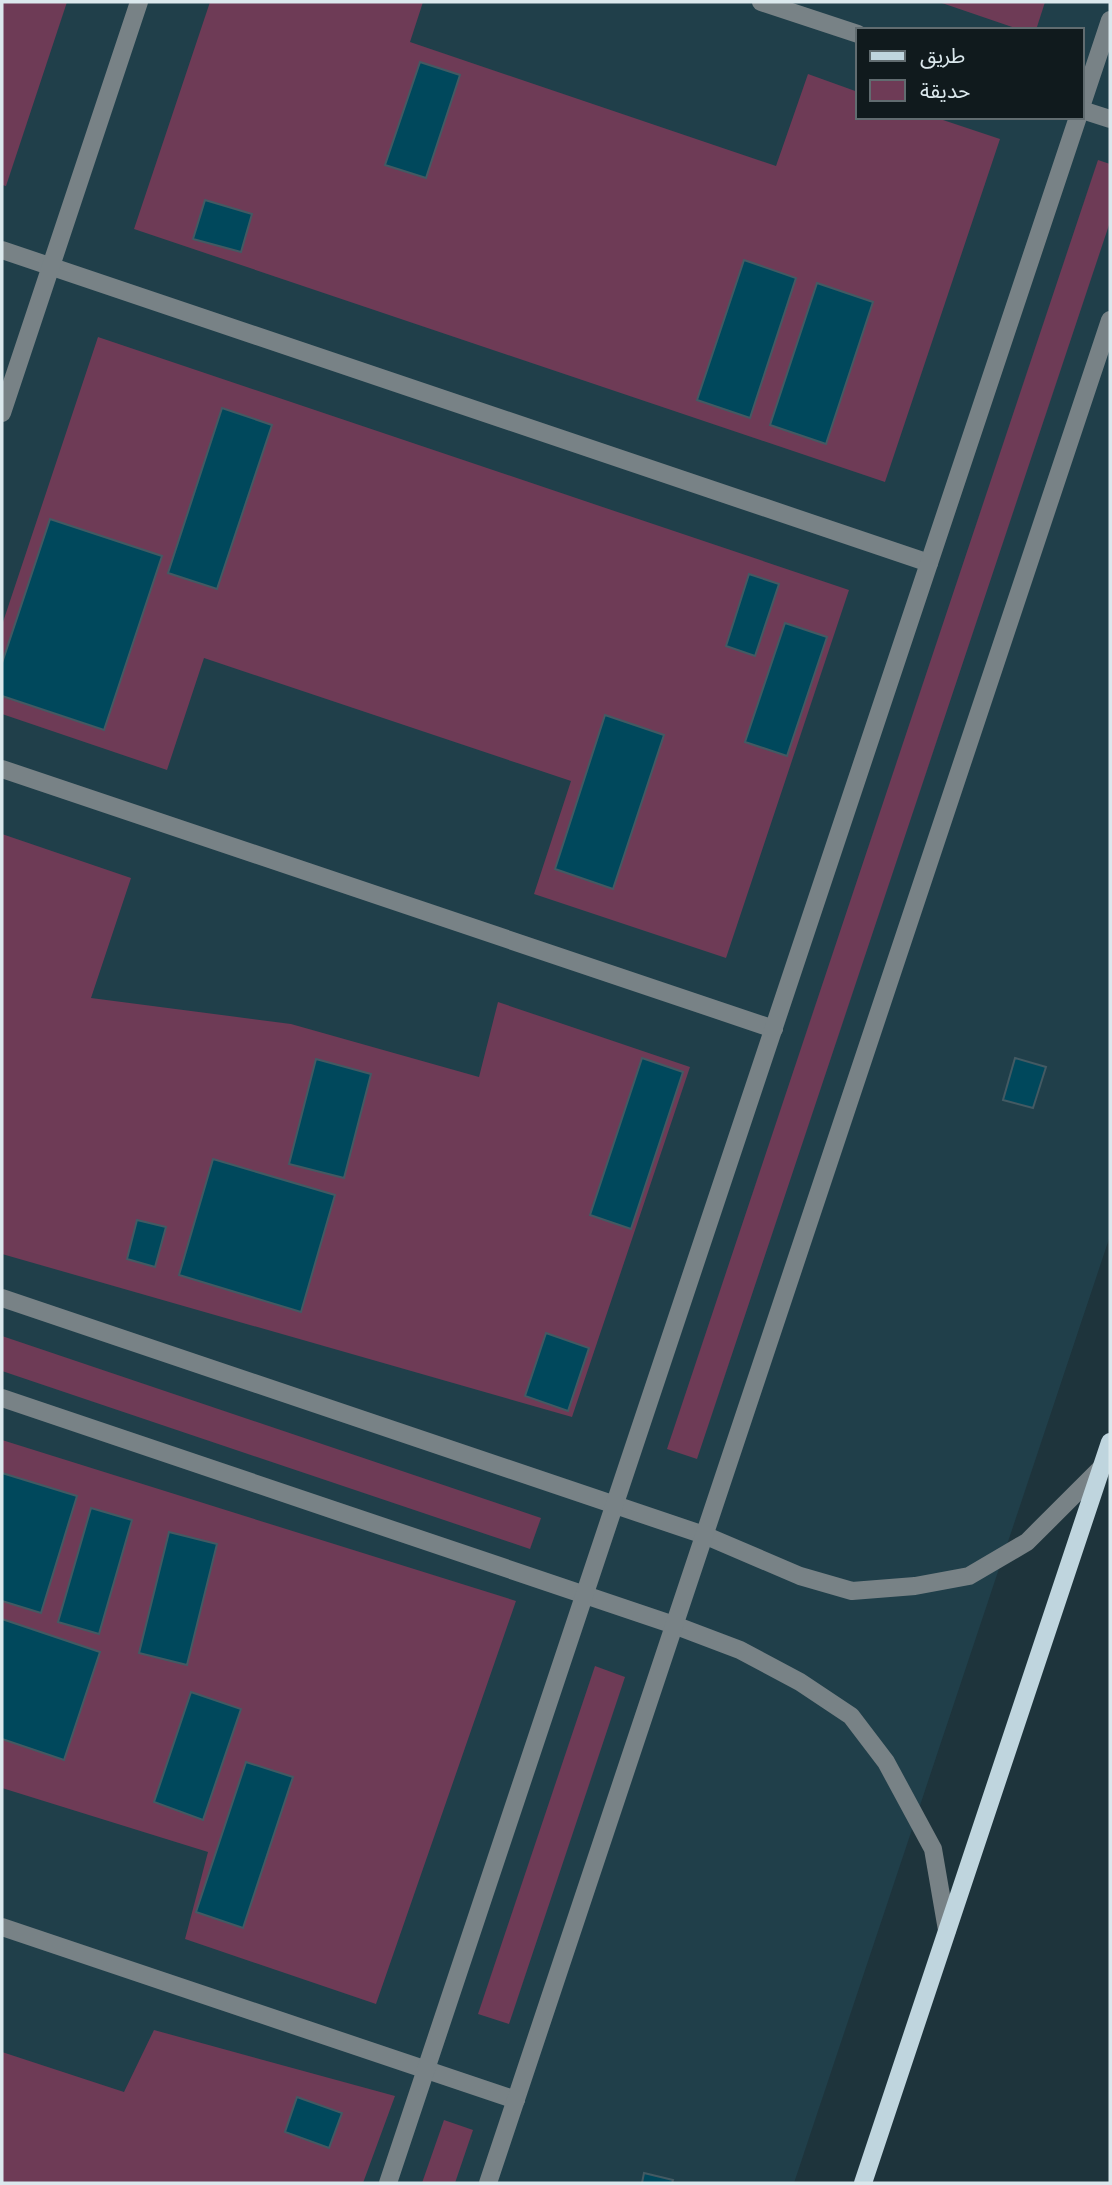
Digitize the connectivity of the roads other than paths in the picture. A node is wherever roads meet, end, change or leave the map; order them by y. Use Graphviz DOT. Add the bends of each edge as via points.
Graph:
graph roads {
  1 [pos="139,2"];
  2 [pos="761,2"];
  3 [pos="1110,20"];
  4 [pos="856,33"];
  5 [pos="1084,98"];
  6 [pos="1084,111"];
  7 [pos="1077,119"];
  8 [pos="1110,120"];
  9 [pos="2,250"];
  10 [pos="51,267"];
  11 [pos="1110,320"];
  12 [pos="2,413"];
  13 [pos="929,563"];
  14 [pos="2,769"];
  15 [pos="774,1029"];
  16 [pos="2,1298"];
  17 [pos="2,1398"];
  18 [pos="1110,1442"];
  19 [pos="1102,1467"];
  20 [pos="615,1504"];
  21 [pos="704,1535"];
  22 [pos="584,1595"];
  23 [pos="674,1625"];
  24 [pos="2,1927"];
  25 [pos="947,1930"];
  26 [pos="426,2070"];
  27 [pos="516,2100"];
  28 [pos="388,2183"];
  29 [pos="488,2183"];
  30 [pos="863,2183"];
  1 -- 10 [label="street"];
  2 -- 4 [label="street"];
  3 -- 5 [label="street"];
  6 -- 8 [label="street"];
  7 -- 13 [label="street"];
  9 -- 10 [label="street"];
  10 -- 12 [label="street"];
  10 -- 13 [label="street"];
  11 -- 21 [label="street"];
  13 -- 15 [label="street"];
  14 -- 15 [label="street"];
  15 -- 20 [label="street"];
  16 -- 20 [label="street"];
  17 -- 22 [label="street"];
  18 -- 19 [label="main road"];
  19 -- 21 [label="street" via="1027,1542 969,1576 915,1586 852,1591 800,1576"];
  19 -- 25 [label="main road"];
  20 -- 21 [label="street"];
  20 -- 22 [label="street"];
  21 -- 23 [label="street"];
  22 -- 23 [label="street"];
  22 -- 26 [label="street"];
  23 -- 25 [label="street" via="740,1650 850,1716 886,1762 933,1849"];
  23 -- 27 [label="street"];
  24 -- 26 [label="street"];
  25 -- 30 [label="main road"];
  26 -- 27 [label="street"];
  26 -- 28 [label="street"];
  27 -- 29 [label="street"];
}
